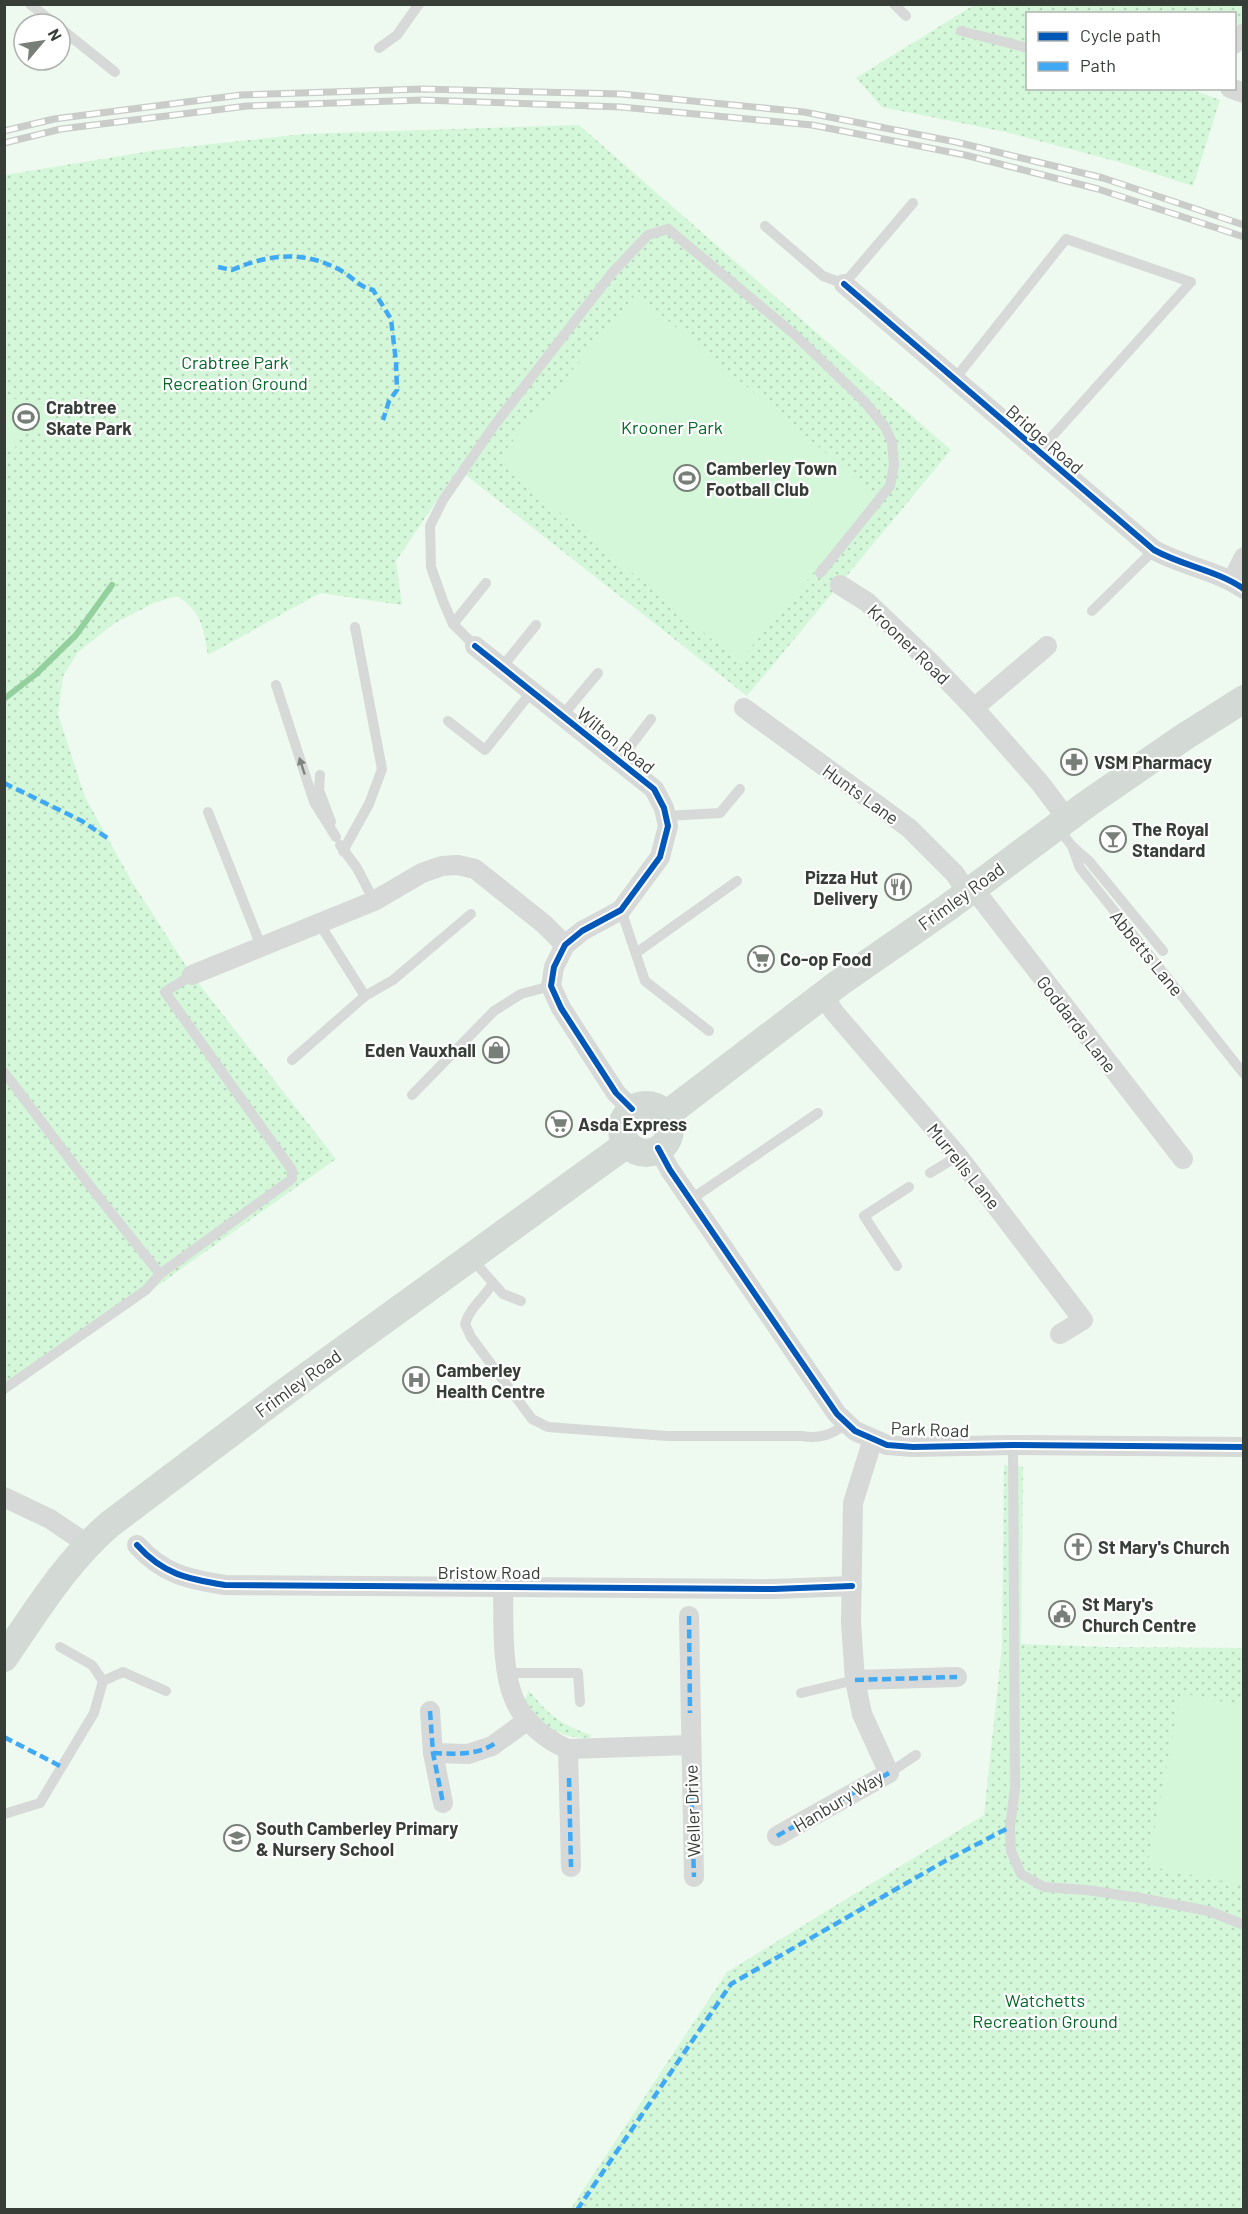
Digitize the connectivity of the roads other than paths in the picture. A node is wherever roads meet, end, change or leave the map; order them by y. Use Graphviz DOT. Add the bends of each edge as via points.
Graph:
graph roads {
  1 [pos="419,4"];
  2 [pos="894,4"];
  3 [pos="906,16"];
  4 [pos="961,31"];
  5 [pos="72,38"];
  6 [pos="1026,47"];
  7 [pos="379,48"];
  8 [pos="114,72"];
  9 [pos="913,203"];
  10 [pos="765,226"];
  11 [pos="843,284"];
  12 [pos="954,380"];
  13 [pos="1038,452"];
  14 [pos="1154,550"];
  15 [pos="1244,557"];
  16 [pos="820,573"];
  17 [pos="834,574"];
  18 [pos="486,584"];
  19 [pos="1238,585"];
  20 [pos="1092,611"];
  21 [pos="453,624"];
  22 [pos="536,626"];
  23 [pos="355,627"];
  24 [pos="475,646"];
  25 [pos="1047,646"];
  26 [pos="502,667"];
  27 [pos="598,673"];
  28 [pos="276,685"];
  29 [pos="532,691"];
  30 [pos="1244,699"];
  31 [pos="744,708"];
  32 [pos="974,708"];
  33 [pos="562,716"];
  34 [pos="651,719"];
  35 [pos="448,721"];
  36 [pos="619,761"];
  37 [pos="321,775"];
  38 [pos="740,789"];
  39 [pos="208,812"];
  40 [pos="666,816"];
  41 [pos="1066,831"];
  42 [pos="336,837"];
  43 [pos="344,851"];
  44 [pos="737,880"];
  45 [pos="970,890"];
  46 [pos="374,901"];
  47 [pos="621,910"];
  48 [pos="471,914"];
  49 [pos="319,923"];
  50 [pos="565,945"];
  51 [pos="261,946"];
  52 [pos="1163,951"];
  53 [pos="636,952"];
  54 [pos="192,975"];
  55 [pos="551,986"];
  56 [pos="824,995"];
  57 [pos="365,996"];
  58 [pos="709,1031"];
  59 [pos="292,1060"];
  60 [pos="4,1072"];
  61 [pos="1244,1074"];
  62 [pos="412,1095"];
  63 [pos="632,1109"];
  64 [pos="818,1113"];
  65 [pos="666,1115"];
  66 [pos="627,1144"];
  67 [pos="658,1148"];
  68 [pos="958,1156"];
  69 [pos="1183,1159"];
  70 [pos="930,1173"];
  71 [pos="909,1187"];
  72 [pos="690,1200"];
  73 [pos="470,1257"];
  74 [pos="897,1266"];
  75 [pos="160,1274"];
  76 [pos="493,1283"];
  77 [pos="521,1301"];
  78 [pos="1060,1334"];
  79 [pos="4,1389"];
  80 [pos="846,1424"];
  81 [pos="873,1440"];
  82 [pos="1244,1448"];
  83 [pos="1013,1453"];
  84 [pos="4,1497"];
  85 [pos="87,1544"];
  86 [pos="137,1545"];
  87 [pos="852,1586"];
  88 [pos="503,1587"];
  89 [pos="689,1616"];
  90 [pos="60,1647"];
  91 [pos="4,1658"];
  92 [pos="508,1673"];
  93 [pos="957,1677"];
  94 [pos="855,1680"];
  95 [pos="103,1682"];
  96 [pos="166,1691"];
  97 [pos="801,1693"];
  98 [pos="580,1702"];
  99 [pos="430,1711"];
  100 [pos="528,1720"];
  101 [pos="690,1744"];
  102 [pos="568,1749"];
  103 [pos="433,1753"];
  104 [pos="916,1755"];
  105 [pos="889,1773"];
  106 [pos="444,1803"];
  107 [pos="4,1814"];
  108 [pos="777,1836"];
  109 [pos="572,1867"];
  110 [pos="694,1878"];
  111 [pos="1244,1925"];
  1 -- 7 [label="lane" via="397,35"];
  2 -- 3 [label="lane"];
  4 -- 6 [label="lane"];
  5 -- 8 [label="lane"];
  9 -- 11 [label="lane"];
  10 -- 11 [label="lane" via="823,276"];
  11 -- 12 [label="street, Bridge Road"];
  12 -- 13 [label="street, Bridge Road"];
  12 -- 13 [label="lane" via="1066,239 1191,282"];
  13 -- 14 [label="street, Bridge Road"];
  14 -- 19 [label="street, Bridge Road"];
  14 -- 20 [label="lane"];
  15 -- 19 [label="street"];
  16 -- 17 [label="lane"];
  17 -- 21 [label="lane, Wilton Road" via="890,486 894,465 892,442 885,427 809,348 668,229 648,235 612,273 493,427 443,500 430,526 431,567"];
  17 -- 32 [label="street, Krooner Road"];
  18 -- 21 [label="lane"];
  21 -- 24 [label="lane, Wilton Road"];
  22 -- 26 [label="lane"];
  23 -- 43 [label="lane" via="382,769"];
  24 -- 26 [label="street, Wilton Road"];
  25 -- 32 [label="street"];
  26 -- 29 [label="street, Wilton Road"];
  27 -- 33 [label="lane"];
  42 -- 28 [label="lane, one-way" via="314,802"];
  29 -- 33 [label="street, Wilton Road"];
  29 -- 35 [label="lane" via="485,750"];
  30 -- 41 [label="main road, Frimley Road" via="1144,764"];
  31 -- 45 [label="street, Hunts Lane" via="909,828"];
  32 -- 41 [label="street, Krooner Road" via="1040,783"];
  33 -- 36 [label="street, Wilton Road"];
  34 -- 36 [label="lane"];
  36 -- 40 [label="street, Wilton Road" via="654,789"];
  37 -- 42 [label="lane" via="319,790"];
  38 -- 40 [label="lane" via="720,813"];
  39 -- 51 [label="lane"];
  40 -- 47 [label="street, Wilton Road" via="668,826 660,857"];
  41 -- 45 [label="main road, Frimley Road"];
  41 -- 52 [label="lane"];
  41 -- 61 [label="lane, Abbetts Lane" via="1080,868"];
  42 -- 43 [label="lane"];
  43 -- 46 [label="lane"];
  44 -- 53 [label="lane"];
  45 -- 56 [label="main road, Frimley Road"];
  45 -- 69 [label="street, Goddards Lane"];
  46 -- 49 [label="street"];
  46 -- 50 [label="street" via="422,873 458,865 475,869"];
  47 -- 50 [label="street, Wilton Road"];
  47 -- 53 [label="lane"];
  48 -- 57 [label="lane" via="393,980"];
  49 -- 51 [label="street"];
  49 -- 57 [label="lane"];
  50 -- 55 [label="street" via="554,967"];
  51 -- 54 [label="street"];
  53 -- 58 [label="lane" via="645,981"];
  54 -- 75 [label="lane" via="165,992 292,1170 292,1179"];
  55 -- 62 [label="lane" via="521,994 494,1011"];
  55 -- 63 [label="street" via="616,1093"];
  56 -- 65 [label="main road, Frimley Road"];
  56 -- 68 [label="street, Murrells Lane" via="834,1012"];
  57 -- 59 [label="lane"];
  60 -- 75 [label="lane"];
  63 -- 65 [label="main road" via="651,1105"];
  63 -- 66 [label="main road" via="623,1120"];
  64 -- 72 [label="lane"];
  65 -- 67 [label="main road" via="669,1131"];
  66 -- 67 [label="main road" via="644,1152"];
  66 -- 73 [label="main road, Frimley Road"];
  67 -- 72 [label="street, Park Road"];
  68 -- 70 [label="lane"];
  68 -- 78 [label="street, Murrells Lane" via="1083,1320"];
  71 -- 74 [label="lane" via="864,1216"];
  72 -- 80 [label="street, Park Road"];
  73 -- 76 [label="lane"];
  73 -- 85 [label="main road, Frimley Road" via="179,1470"];
  75 -- 79 [label="lane" via="146,1290"];
  76 -- 77 [label="lane" via="503,1294"];
  76 -- 80 [label="lane" via="468,1314 465,1324 532,1419 548,1427 667,1436 813,1438 832,1435"];
  80 -- 81 [label="street, Park Road"];
  81 -- 83 [label="street, Park Road" via="887,1445"];
  81 -- 87 [label="street" via="853,1503"];
  82 -- 83 [label="street, Park Road"];
  83 -- 111 [label="lane" via="1015,1788 1010,1827 1011,1851 1021,1874 1044,1887 1087,1890 1209,1911"];
  84 -- 85 [label="street" via="50,1519"];
  85 -- 91 [label="main road, Frimley Road"];
  86 -- 88 [label="street, Bristow Road" via="149,1559 174,1574 225,1585"];
  87 -- 88 [label="street, Bristow Road"];
  87 -- 94 [label="street, Hanbury Way"];
  88 -- 92 [label="street"];
  89 -- 101 [label="street, Weller Drive"];
  90 -- 95 [label="lane" via="92,1665"];
  92 -- 98 [label="lane" via="578,1673"];
  92 -- 100 [label="street" via="514,1699"];
  93 -- 94 [label="street"];
  94 -- 97 [label="lane"];
  94 -- 105 [label="street, Hanbury Way" via="862,1714"];
  95 -- 96 [label="lane" via="123,1672"];
  95 -- 107 [label="lane" via="94,1713 40,1803"];
  99 -- 103 [label="street"];
  100 -- 102 [label="street" via="555,1744"];
  100 -- 103 [label="street" via="492,1746 468,1754"];
  101 -- 102 [label="street, Weller Drive"];
  101 -- 110 [label="street, Weller Drive"];
  102 -- 109 [label="street"];
  103 -- 106 [label="street"];
  104 -- 105 [label="lane"];
  105 -- 108 [label="street, Hanbury Way"];
}
